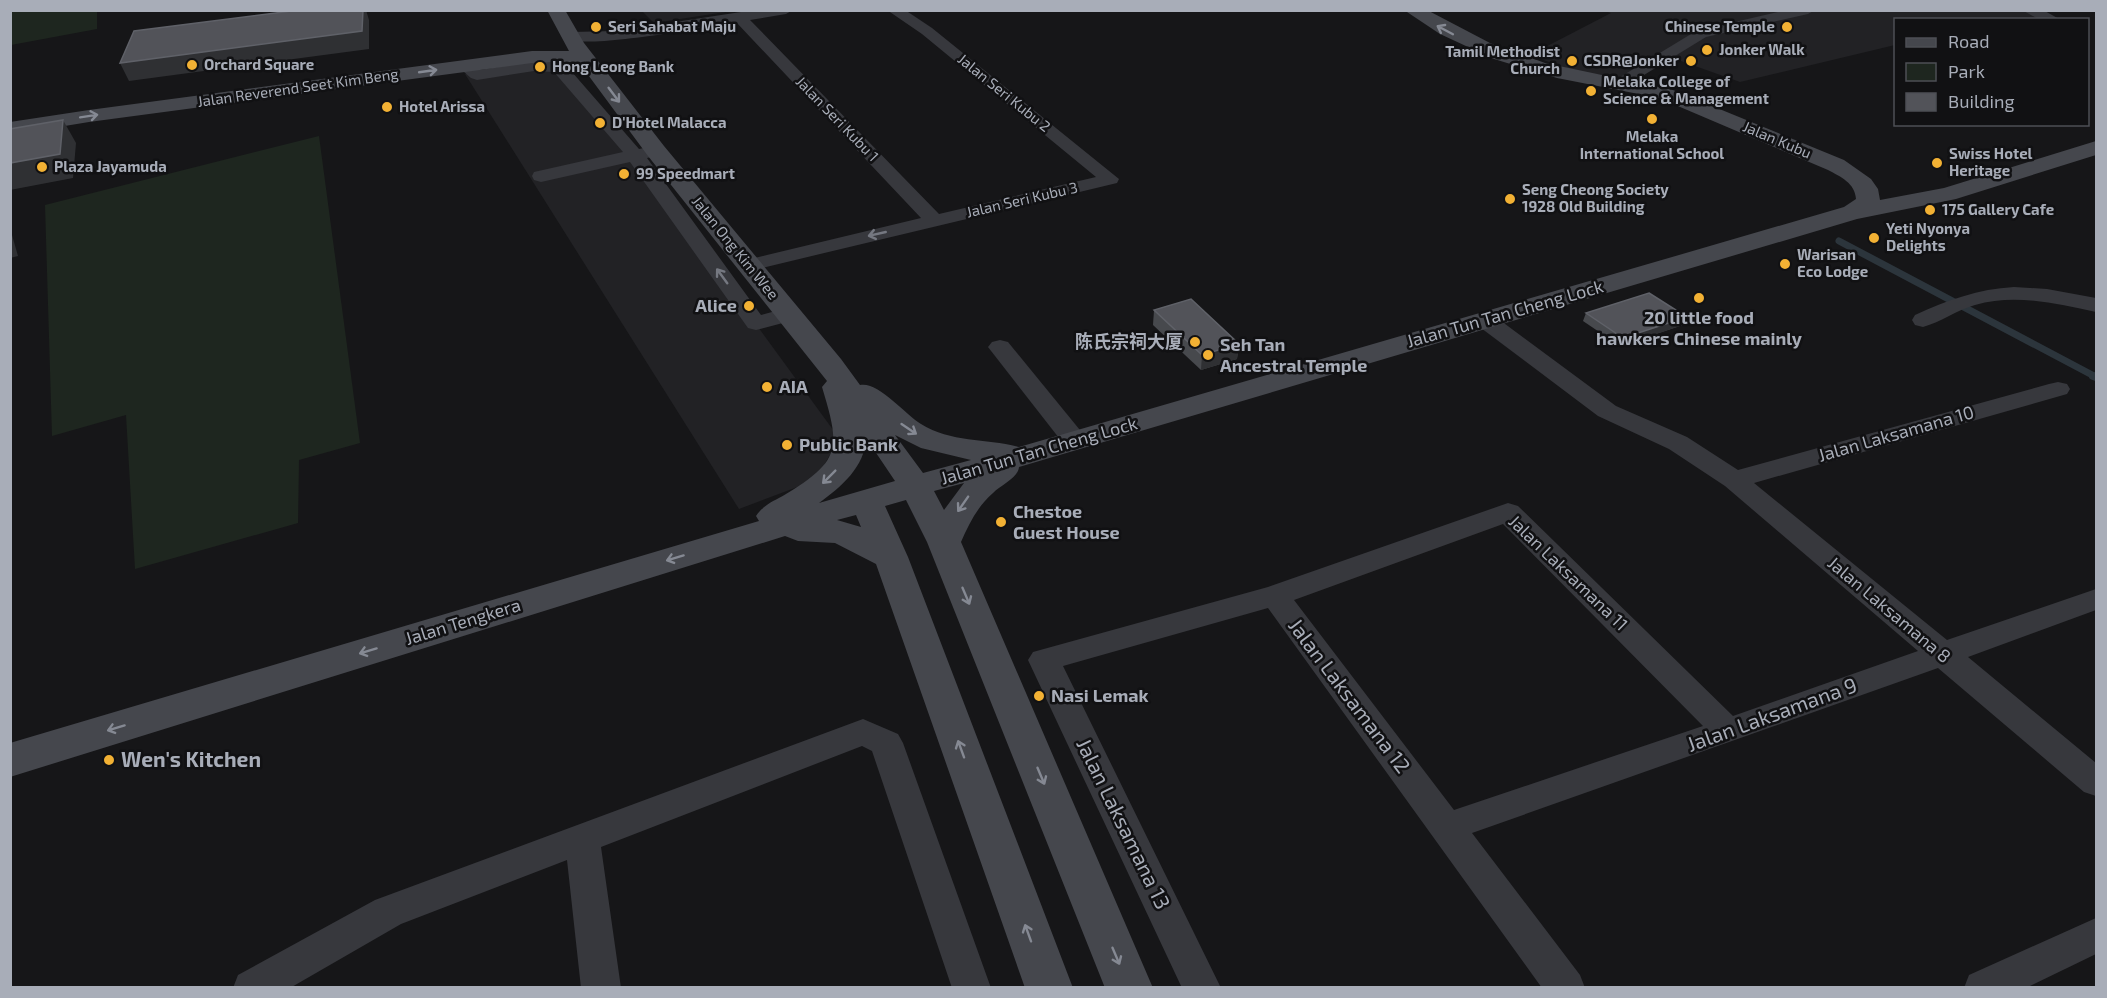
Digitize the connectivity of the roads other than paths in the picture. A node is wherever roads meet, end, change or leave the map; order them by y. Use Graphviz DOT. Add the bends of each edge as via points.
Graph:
graph roads {
  1 [pos="556,10"];
  2 [pos="786,10"];
  3 [pos="894,10"];
  4 [pos="1413,10"];
  5 [pos="1808,10"];
  6 [pos="2029,10"];
  7 [pos="1724,11"];
  8 [pos="740,18"];
  9 [pos="2049,18"];
  10 [pos="1701,34"];
  11 [pos="579,48"];
  12 [pos="471,70"];
  13 [pos="1620,82"];
  14 [pos="10,129"];
  15 [pos="2097,148"];
  16 [pos="645,153"];
  17 [pos="1836,165"];
  18 [pos="541,176"];
  19 [pos="1110,179"];
  20 [pos="1940,195"];
  21 [pos="1853,212"];
  22 [pos="934,220"];
  23 [pos="749,264"];
  24 [pos="2097,305"];
  25 [pos="790,314"];
  26 [pos="1485,320"];
  27 [pos="1923,320"];
  28 [pos="1000,347"];
  29 [pos="831,365"];
  30 [pos="2058,389"];
  31 [pos="1075,441"];
  32 [pos="1025,456"];
  33 [pos="1734,480"];
  34 [pos="915,486"];
  35 [pos="866,500"];
  36 [pos="730,541"];
  37 [pos="944,542"];
  38 [pos="891,557"];
  39 [pos="1275,596"];
  40 [pos="2097,599"];
  41 [pos="1942,654"];
  42 [pos="1728,731"];
  43 [pos="10,760"];
  44 [pos="2097,782"];
  45 [pos="1447,828"];
  46 [pos="582,838"];
  47 [pos="2097,936"];
  48 [pos="252,987"];
  49 [pos="602,987"];
  50 [pos="972,987"];
  51 [pos="1048,987"];
  52 [pos="1129,987"];
  53 [pos="1202,987"];
  54 [pos="1566,987"];
  55 [pos="1983,987"];
  1 -- 11 [label="main road, Jalan Ong Kim Wee"];
  2 -- 8 [label="street"];
  3 -- 19 [label="street, Jalan Seri Kubu 2" via="927,31"];
  13 -- 4 [label="main road, Jalan Kubu, one-way" via="1542,67 1462,39"];
  5 -- 10 [label="street"];
  6 -- 9 [label="street"];
  7 -- 10 [label="street"];
  8 -- 11 [label="street" via="616,36"];
  8 -- 22 [label="street, Jalan Seri Kubu 1"];
  10 -- 13 [label="street"];
  11 -- 12 [label="main road, Jalan Reverend Seet Kim Beng" via="567,56"];
  11 -- 16 [label="main road, Jalan Ong Kim Wee, one-way"];
  14 -- 12 [label="main road, Jalan Reverend Seet Kim Beng, one-way"];
  12 -- 16 [label="street" via="559,67"];
  13 -- 17 [label="main road, Jalan Kubu" via="1676,98"];
  15 -- 20 [label="main road, Jalan Tun Tan Cheng Lock"];
  16 -- 18 [label="street"];
  16 -- 23 [label="main road, Jalan Ong Kim Wee"];
  25 -- 16 [label="street, one-way" via="756,323"];
  17 -- 20 [label="main road" via="1897,188"];
  17 -- 21 [label="main road, Jalan Kubu" via="1859,179 1869,194 1868,202"];
  19 -- 22 [label="street, Jalan Seri Kubu 3"];
  20 -- 21 [label="main road, Jalan Tun Tan Cheng Lock"];
  21 -- 26 [label="main road, Jalan Tun Tan Cheng Lock"];
  22 -- 23 [label="street, Jalan Seri Kubu 3, one-way"];
  23 -- 25 [label="main road, Jalan Ong Kim Wee"];
  24 -- 27 [label="street" via="2037,293 2008,292 1965,301"];
  25 -- 29 [label="main road, Jalan Ong Kim Wee"];
  26 -- 31 [label="main road, Jalan Tun Tan Cheng Lock"];
  26 -- 33 [label="street, Jalan Laksamana 8" via="1607,411 1678,443"];
  28 -- 31 [label="street"];
  29 -- 32 [label="main road, one-way" via="920,436 958,448"];
  29 -- 34 [label="main road, Jalan Ong Kim Wee"];
  29 -- 36 [label="main road, one-way" via="849,430 850,446 844,460 829,479 804,498"];
  30 -- 33 [label="street, Jalan Laksamana 10"];
  31 -- 32 [label="main road, Jalan Tun Tan Cheng Lock"];
  32 -- 34 [label="main road, Jalan Tun Tan Cheng Lock"];
  32 -- 37 [label="main road, one-way" via="982,483 968,497"];
  33 -- 41 [label="street, Jalan Laksamana 8"];
  34 -- 35 [label="main road, Jalan Tengkera"];
  34 -- 37 [label="main road, Jalan Ong Kim Wee"];
  35 -- 36 [label="main road, Jalan Tengkera"];
  35 -- 38 [label="main road"];
  36 -- 38 [label="main road" via="828,529 865,541"];
  36 -- 43 [label="main road, Jalan Tengkera, one-way"];
  37 -- 52 [label="main road, Jalan Ong Kim Wee, one-way"];
  51 -- 38 [label="main road, one-way"];
  39 -- 42 [label="street, Jalan Laksamana 11" via="1508,512"];
  39 -- 45 [label="street, Jalan Laksamana 12"];
  39 -- 53 [label="street, Jalan Laksamana 13" via="1044,660"];
  40 -- 41 [label="street, Jalan Laksamana 9"];
  41 -- 42 [label="street, Jalan Laksamana 9"];
  41 -- 44 [label="street, Jalan Laksamana 8"];
  42 -- 45 [label="street, Jalan Laksamana 9"];
  45 -- 54 [label="street, Jalan Laksamana 12"];
  46 -- 48 [label="street" via="388,912"];
  46 -- 49 [label="street"];
  46 -- 50 [label="street" via="863,732 886,743"];
  47 -- 55 [label="street"];
}
